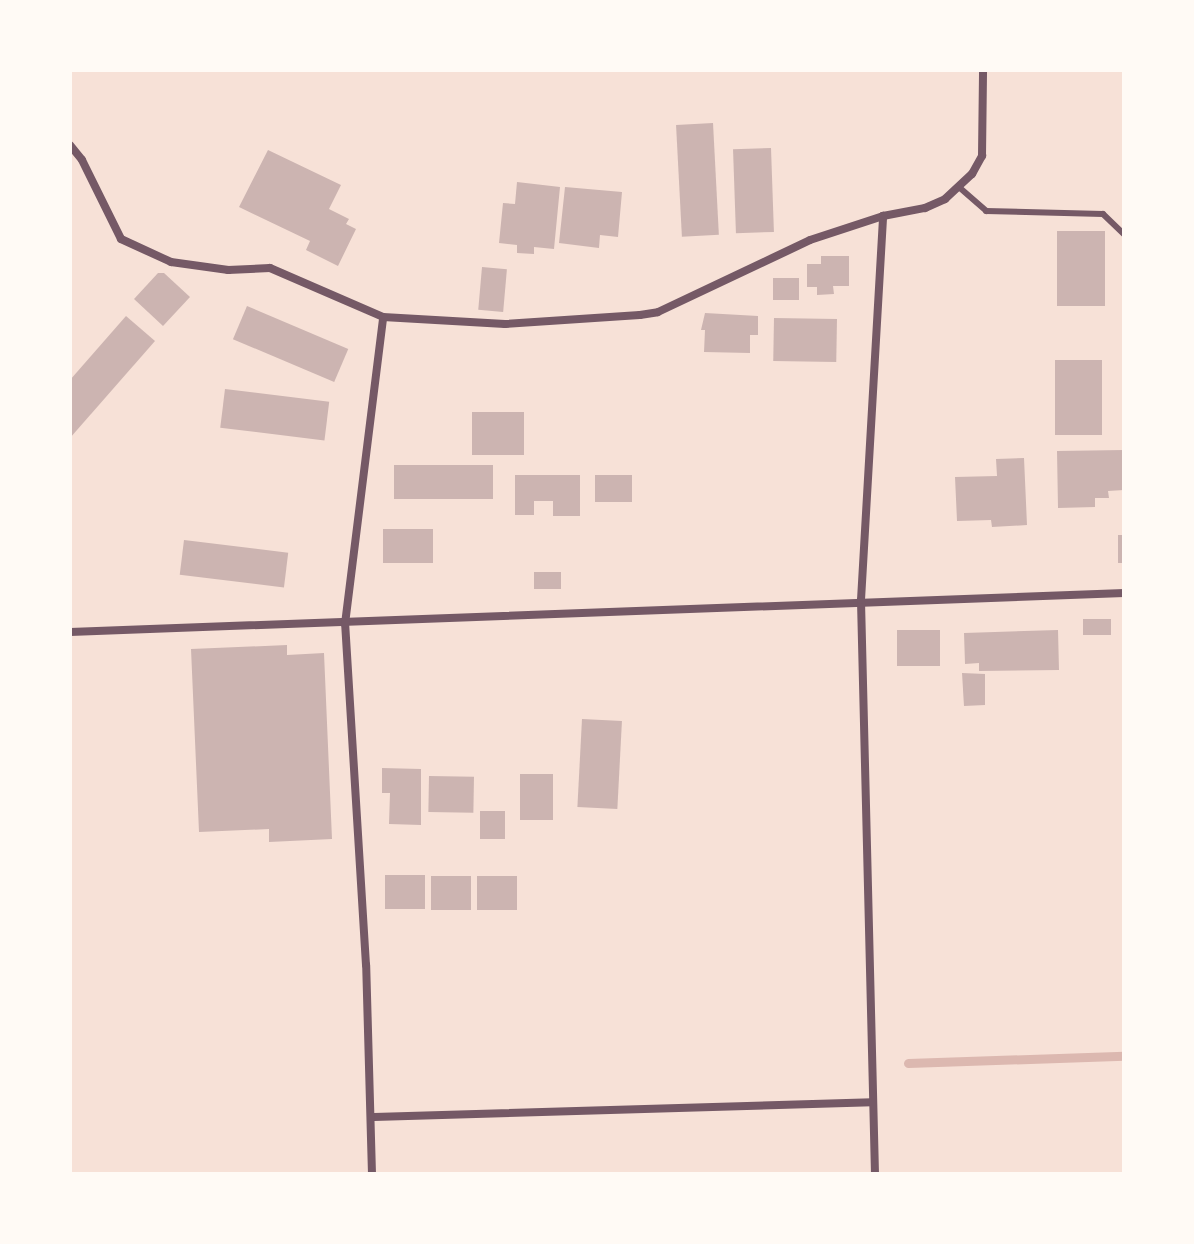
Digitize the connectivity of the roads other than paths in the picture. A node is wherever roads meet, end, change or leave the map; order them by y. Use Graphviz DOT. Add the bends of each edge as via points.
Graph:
graph roads {
  1 [pos="983,70"];
  2 [pos="70,145"];
  3 [pos="960,188"];
  4 [pos="883,216"];
  5 [pos="1124,234"];
  6 [pos="383,317"];
  7 [pos="1124,593"];
  8 [pos="861,600"];
  9 [pos="345,624"];
  10 [pos="70,632"];
  11 [pos="872,1102"];
  12 [pos="374,1117"];
  13 [pos="372,1174"];
  14 [pos="875,1174"];
  1 -- 3 [label="street" via="982,156"];
  2 -- 6 [label="street" via="121,239 171,262 228,270 270,268"];
  3 -- 4 [label="street" via="925,208"];
  3 -- 5 [label="lane" via="986,211 1103,214"];
  4 -- 6 [label="street" via="810,240 658,312 505,324"];
  4 -- 8 [label="street"];
  6 -- 9 [label="street"];
  7 -- 8 [label="street"];
  8 -- 9 [label="street"];
  8 -- 11 [label="street"];
  9 -- 10 [label="street"];
  9 -- 12 [label="street"];
  11 -- 12 [label="street"];
  11 -- 14 [label="street"];
  12 -- 13 [label="street"];
}
